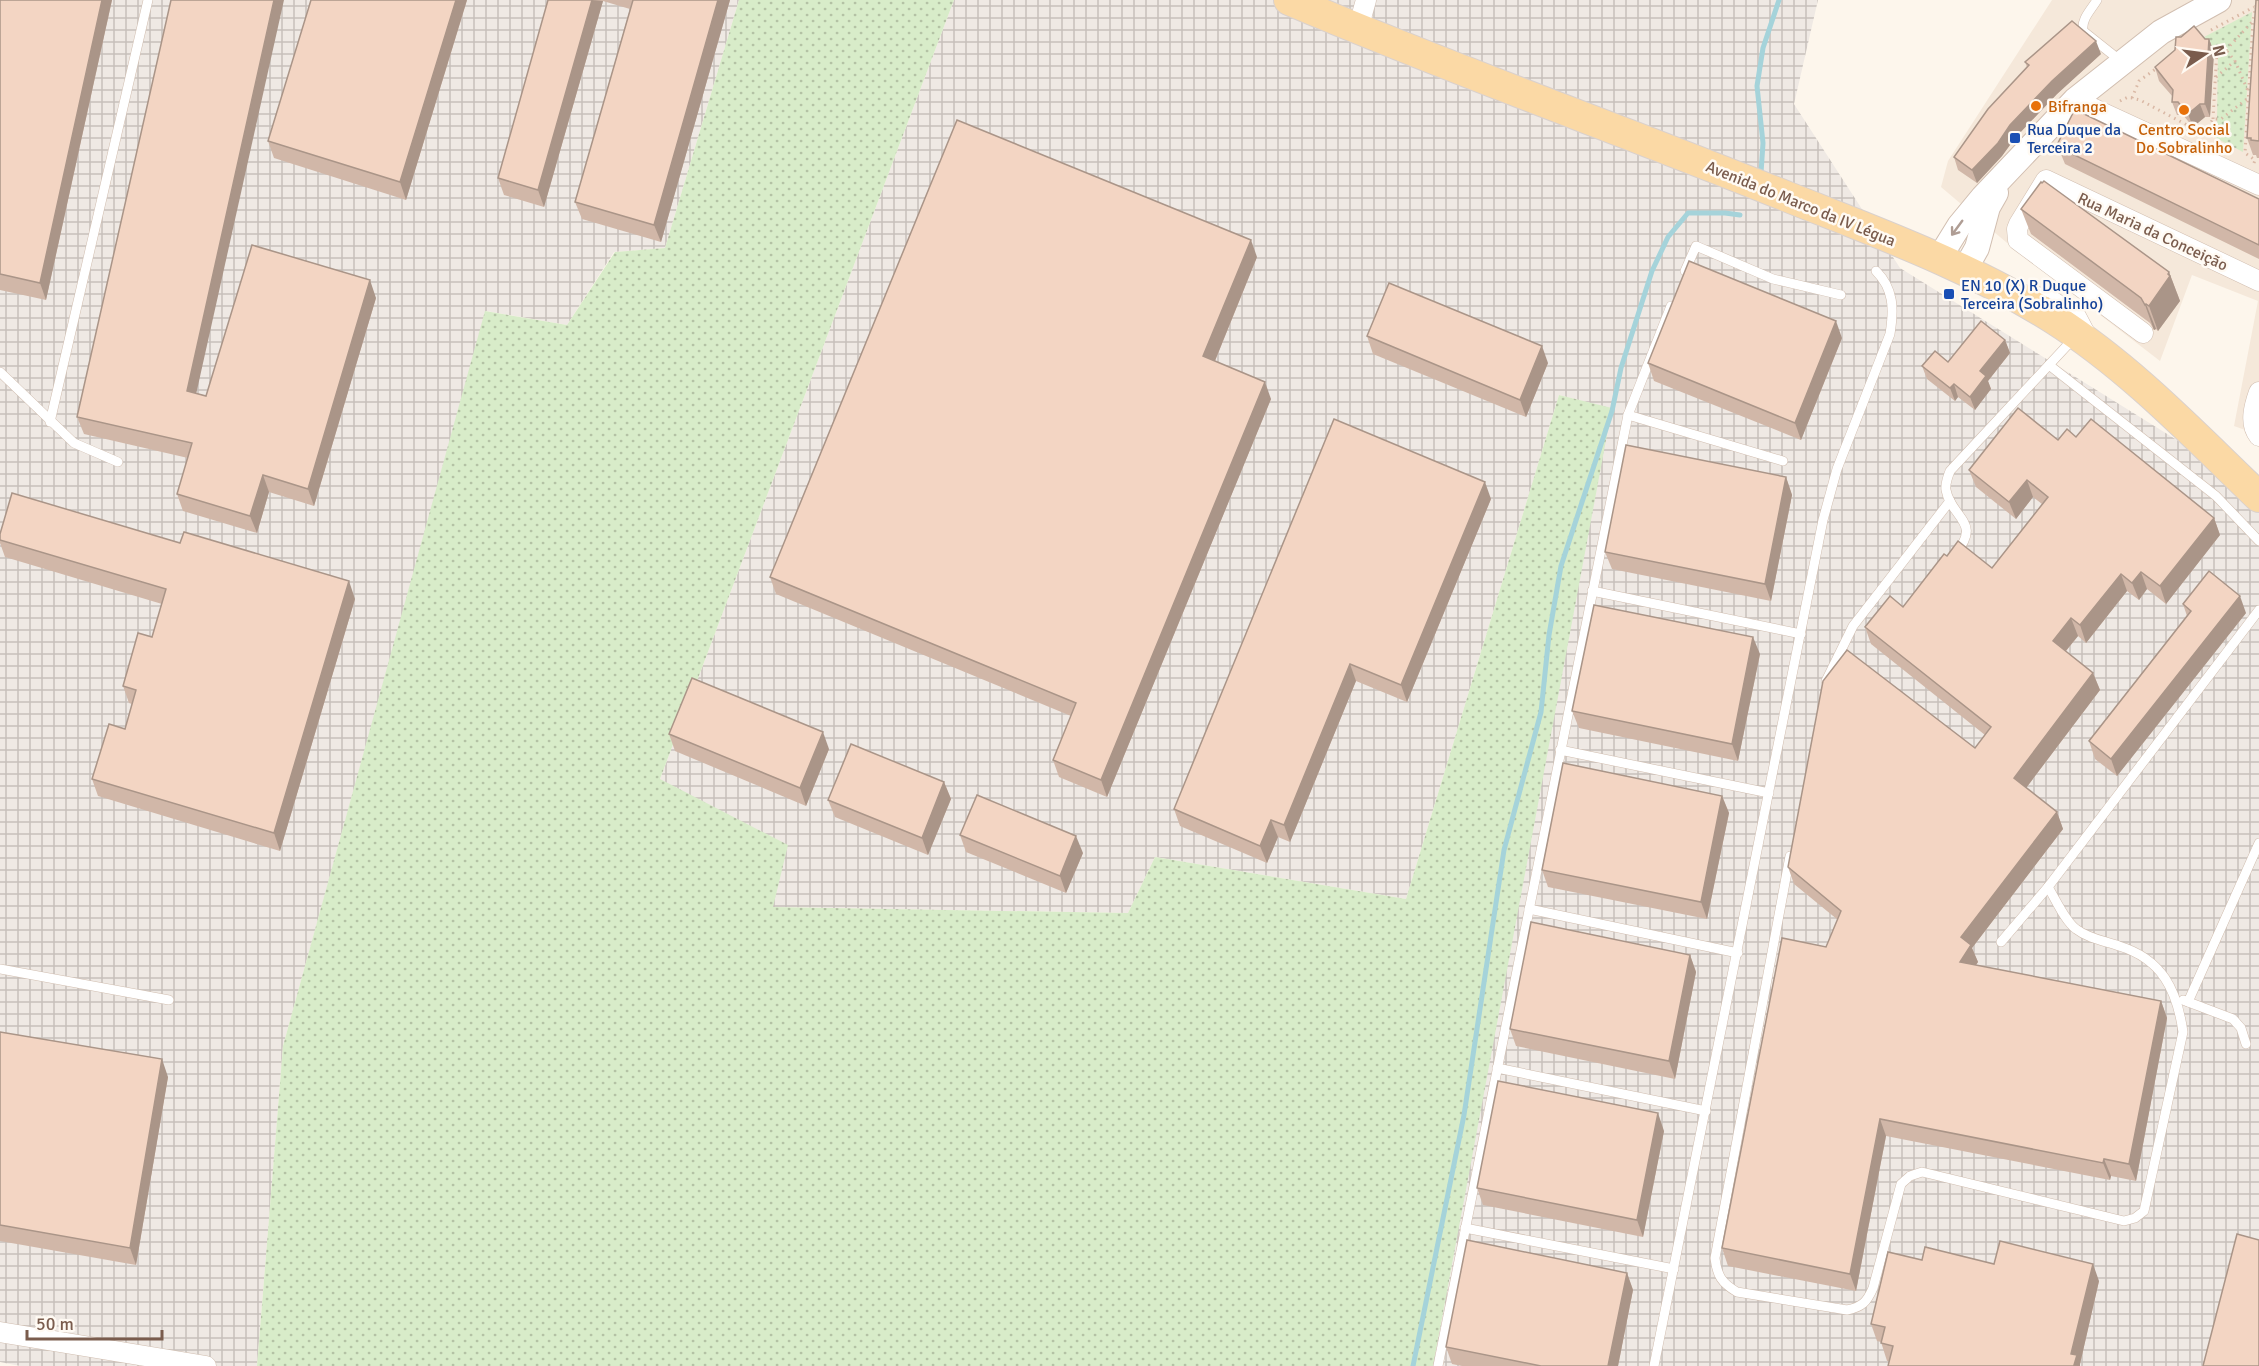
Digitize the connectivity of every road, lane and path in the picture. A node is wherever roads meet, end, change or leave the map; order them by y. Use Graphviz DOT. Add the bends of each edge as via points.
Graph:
graph roads {
  1 [pos="148,0"];
  2 [pos="1289,0"];
  3 [pos="1366,0"];
  4 [pos="2097,0"];
  5 [pos="2219,0"];
  6 [pos="2257,0"];
  7 [pos="1328,8"];
  8 [pos="2254,8"];
  9 [pos="2253,21"];
  10 [pos="1358,29"];
  11 [pos="2210,31"];
  12 [pos="2205,42"];
  13 [pos="2217,49"];
  14 [pos="2226,50"];
  15 [pos="2235,61"];
  16 [pos="2122,62"];
  17 [pos="2163,63"];
  18 [pos="2216,78"];
  19 [pos="2249,93"];
  20 [pos="2132,98"];
  21 [pos="2248,98"];
  22 [pos="2075,100"];
  23 [pos="2112,117"];
  24 [pos="2213,119"];
  25 [pos="2254,183"];
  26 [pos="1951,265"];
  27 [pos="1876,271"];
  28 [pos="1683,277"];
  29 [pos="2259,281"];
  30 [pos="1995,287"];
  31 [pos="1841,295"];
  32 [pos="1674,298"];
  33 [pos="2143,333"];
  34 [pos="2077,335"];
  35 [pos="2102,355"];
  36 [pos="2049,365"];
  37 [pos="0,372"];
  38 [pos="2259,392"];
  39 [pos="1628,416"];
  40 [pos="50,422"];
  41 [pos="2258,434"];
  42 [pos="1783,461"];
  43 [pos="118,462"];
  44 [pos="2259,497"];
  45 [pos="1950,501"];
  46 [pos="2259,542"];
  47 [pos="1951,559"];
  48 [pos="1592,591"];
  49 [pos="2259,610"];
  50 [pos="1801,634"];
  51 [pos="1821,694"];
  52 [pos="1560,750"];
  53 [pos="1769,793"];
  54 [pos="2259,843"];
  55 [pos="1792,848"];
  56 [pos="2048,887"];
  57 [pos="1529,909"];
  58 [pos="2001,942"];
  59 [pos="1738,953"];
  60 [pos="0,969"];
  61 [pos="2175,997"];
  62 [pos="169,1000"];
  63 [pos="2188,1002"];
  64 [pos="2246,1044"];
  65 [pos="1497,1068"];
  66 [pos="1706,1111"];
  67 [pos="1466,1228"];
  68 [pos="1674,1269"];
  69 [pos="0,1332"];
  70 [pos="206,1366"];
  71 [pos="1438,1366"];
  72 [pos="1654,1366"];
  1 -- 40 [label="lane"];
  2 -- 7 [label="main road, Avenida do Marco da IV Légua"];
  3 -- 10 [label="street"];
  4 -- 16 [label="lane" via="2084,19 2083,32"];
  5 -- 16 [label="street" via="2161,32"];
  6 -- 8 [label="path"];
  7 -- 10 [label="main road, Avenida do Marco da IV Légua"];
  8 -- 9 [label="path"];
  8 -- 11 [label="path"];
  9 -- 14 [label="path"];
  9 -- 19 [label="path"];
  10 -- 26 [label="main road, Avenida do Marco da IV Légua" via="1739,177"];
  12 -- 13 [label="path" via="2211,49"];
  13 -- 14 [label="path"];
  13 -- 18 [label="path"];
  14 -- 15 [label="path"];
  15 -- 18 [label="path"];
  15 -- 19 [label="path"];
  16 -- 22 [label="street"];
  17 -- 20 [label="path" via="2139,81"];
  18 -- 24 [label="path"];
  19 -- 21 [label="path"];
  20 -- 23 [label="path" via="2119,101"];
  20 -- 24 [label="path" via="2205,134"];
  21 -- 24 [label="path" via="2221,119"];
  21 -- 25 [label="path" via="2245,153 2255,160"];
  22 -- 23 [label="street"];
  22 -- 26 [label="street" via="2010,170 1988,207 1977,248"];
  23 -- 25 [label="street"];
  26 -- 30 [label="main road, Avenida do Marco da IV Légua"];
  27 -- 50 [label="lane" via="1890,293 1890,334 1833,481"];
  28 -- 31 [label="lane" via="1696,246 1773,279"];
  29 -- 33 [label="street, Rua Maria da Conceição" via="2046,180 2019,224 2018,240"];
  30 -- 34 [label="main road, Avenida do Marco da IV Légua" via="2037,308"];
  30 -- 35 [label="lane" via="2050,293 2081,314"];
  32 -- 39 [label="lane"];
  34 -- 35 [label="main road, Avenida do Marco da IV Légua"];
  34 -- 36 [label="lane"];
  35 -- 44 [label="main road, Avenida do Marco da IV Légua" via="2160,401"];
  36 -- 45 [label="lane" via="1950,471 1945,488"];
  36 -- 46 [label="lane" via="2216,496"];
  37 -- 40 [label="lane"];
  38 -- 41 [label="street" via="2253,411"];
  39 -- 42 [label="lane"];
  39 -- 48 [label="lane"];
  40 -- 43 [label="lane" via="74,443"];
  45 -- 47 [label="lane" via="1967,533 1966,542"];
  45 -- 51 [label="lane" via="1853,626"];
  48 -- 50 [label="lane"];
  48 -- 52 [label="lane"];
  49 -- 56 [label="lane"];
  50 -- 53 [label="lane"];
  52 -- 53 [label="lane"];
  52 -- 57 [label="lane"];
  53 -- 59 [label="lane"];
  54 -- 63 [label="lane"];
  55 -- 61 [label="lane" via="1715,1258 1717,1273 1725,1285 1737,1292 1847,1310 1859,1307 1868,1300 1873,1288 1901,1184 1922,1172 2124,1221 2135,1218 2144,1211 2147,1200 2183,1032"];
  56 -- 58 [label="lane"];
  56 -- 61 [label="lane" via="2074,928 2148,958 2170,984"];
  57 -- 59 [label="lane"];
  57 -- 65 [label="lane"];
  59 -- 66 [label="lane"];
  60 -- 62 [label="lane"];
  61 -- 63 [label="lane"];
  63 -- 64 [label="lane" via="2233,1019"];
  65 -- 66 [label="lane"];
  65 -- 67 [label="lane"];
  66 -- 68 [label="lane"];
  67 -- 68 [label="lane"];
  67 -- 71 [label="lane"];
  68 -- 72 [label="lane"];
  69 -- 70 [label="street"];
}
